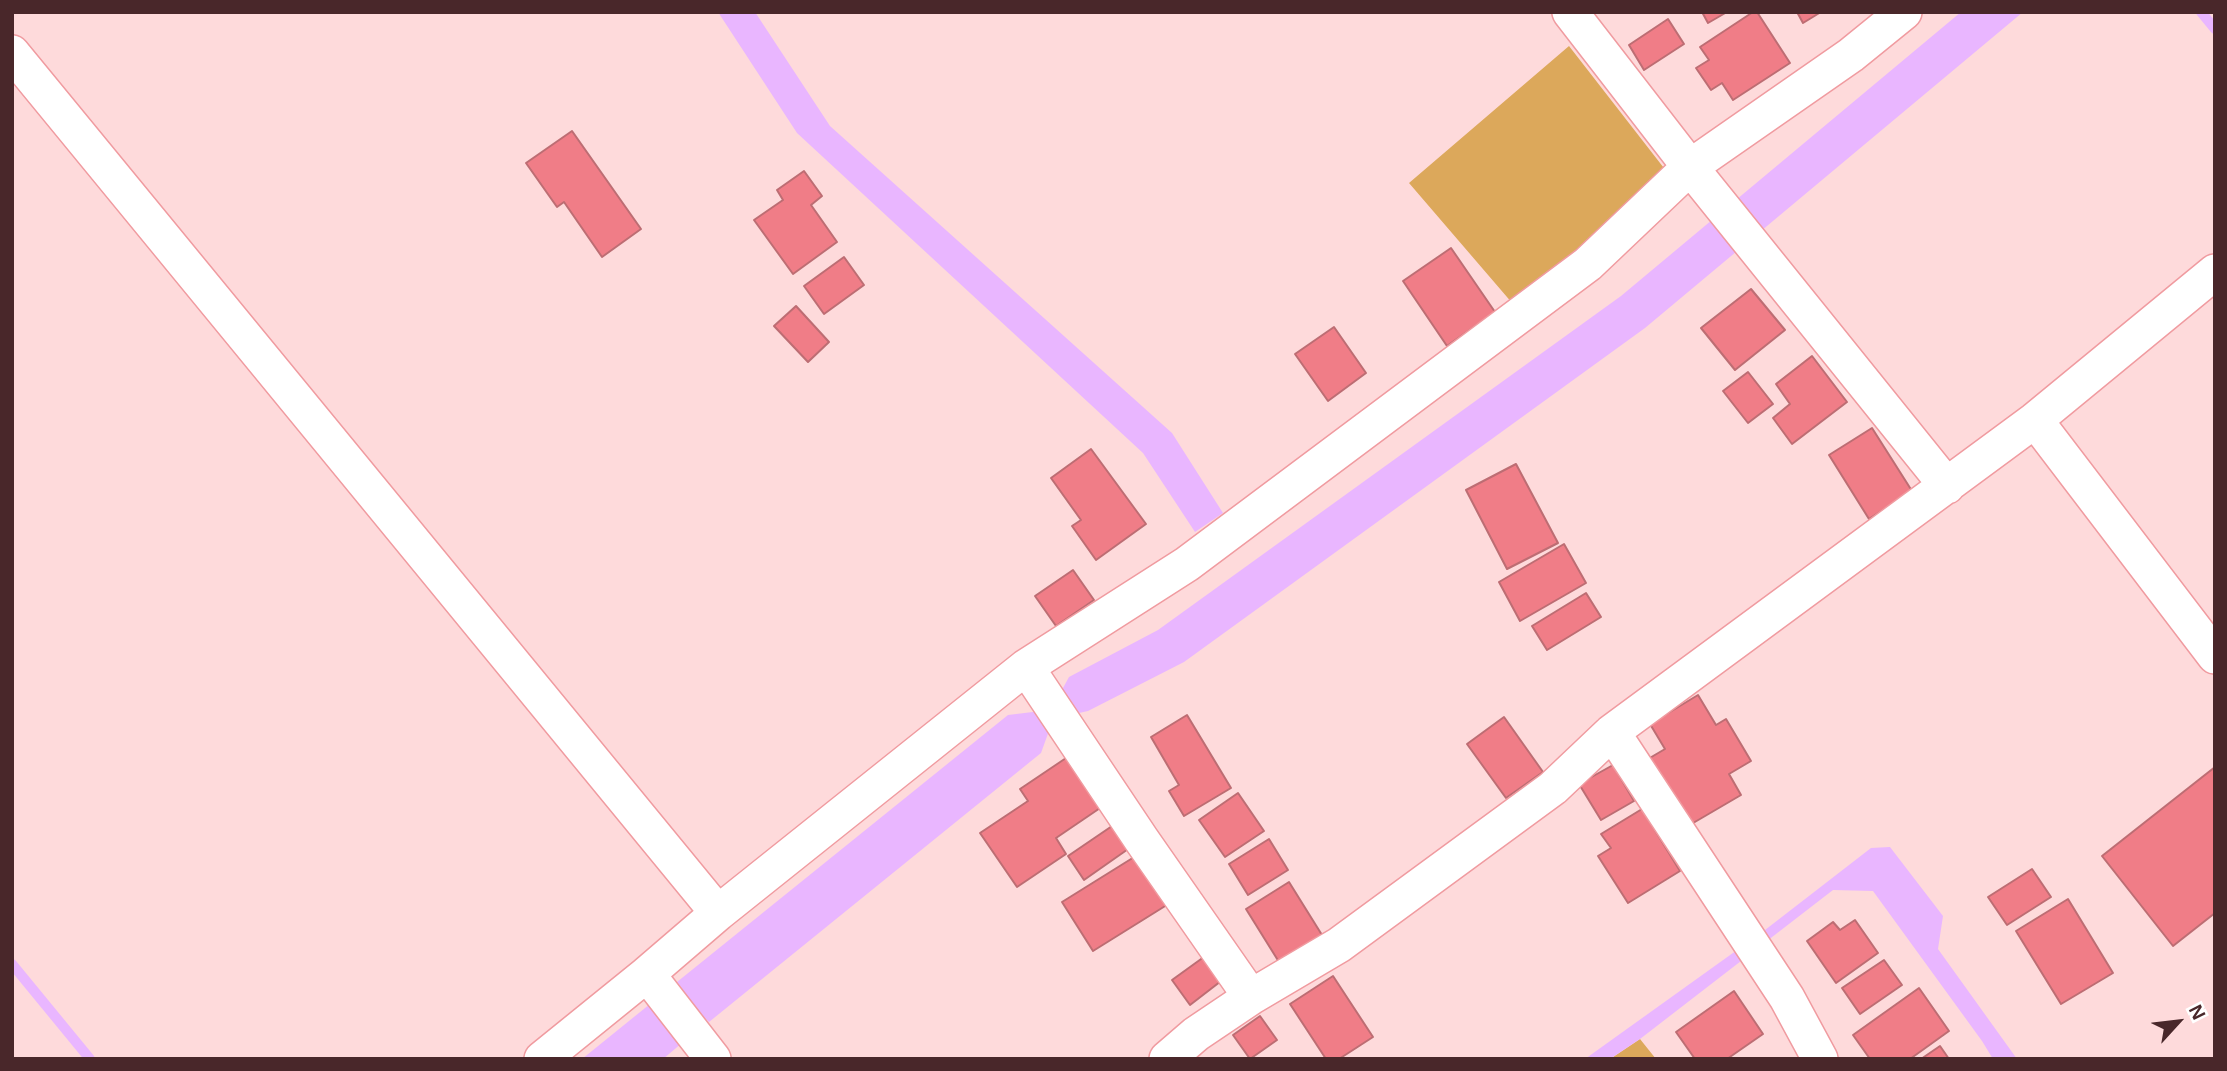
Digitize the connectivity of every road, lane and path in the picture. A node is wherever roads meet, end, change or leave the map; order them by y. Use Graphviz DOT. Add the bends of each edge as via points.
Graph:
graph roads {
  1 [pos="1570,12"];
  2 [pos="1904,12"];
  3 [pos="12,53"];
  4 [pos="1690,167"];
  5 [pos="2215,272"];
  6 [pos="2035,420"];
  7 [pos="1947,486"];
  8 [pos="2215,656"];
  9 [pos="1026,667"];
  10 [pos="1612,732"];
  11 [pos="718,913"];
  12 [pos="656,986"];
  13 [pos="1251,997"];
  14 [pos="703,1045"];
  15 [pos="542,1059"];
  16 [pos="1167,1059"];
  17 [pos="1820,1059"];
  1 -- 4 [label="street"];
  2 -- 4 [label="street" via="1852,55"];
  3 -- 11 [label="street"];
  4 -- 7 [label="street"];
  4 -- 9 [label="street" via="1588,264 1187,564"];
  5 -- 6 [label="street"];
  6 -- 7 [label="street"];
  6 -- 8 [label="street"];
  7 -- 10 [label="street"];
  9 -- 11 [label="street"];
  9 -- 13 [label="street"];
  10 -- 13 [label="street" via="1553,788 1339,945"];
  10 -- 17 [label="street" via="1787,998"];
  11 -- 12 [label="street"];
  12 -- 14 [label="street"];
  12 -- 15 [label="street"];
  13 -- 16 [label="street"];
}
